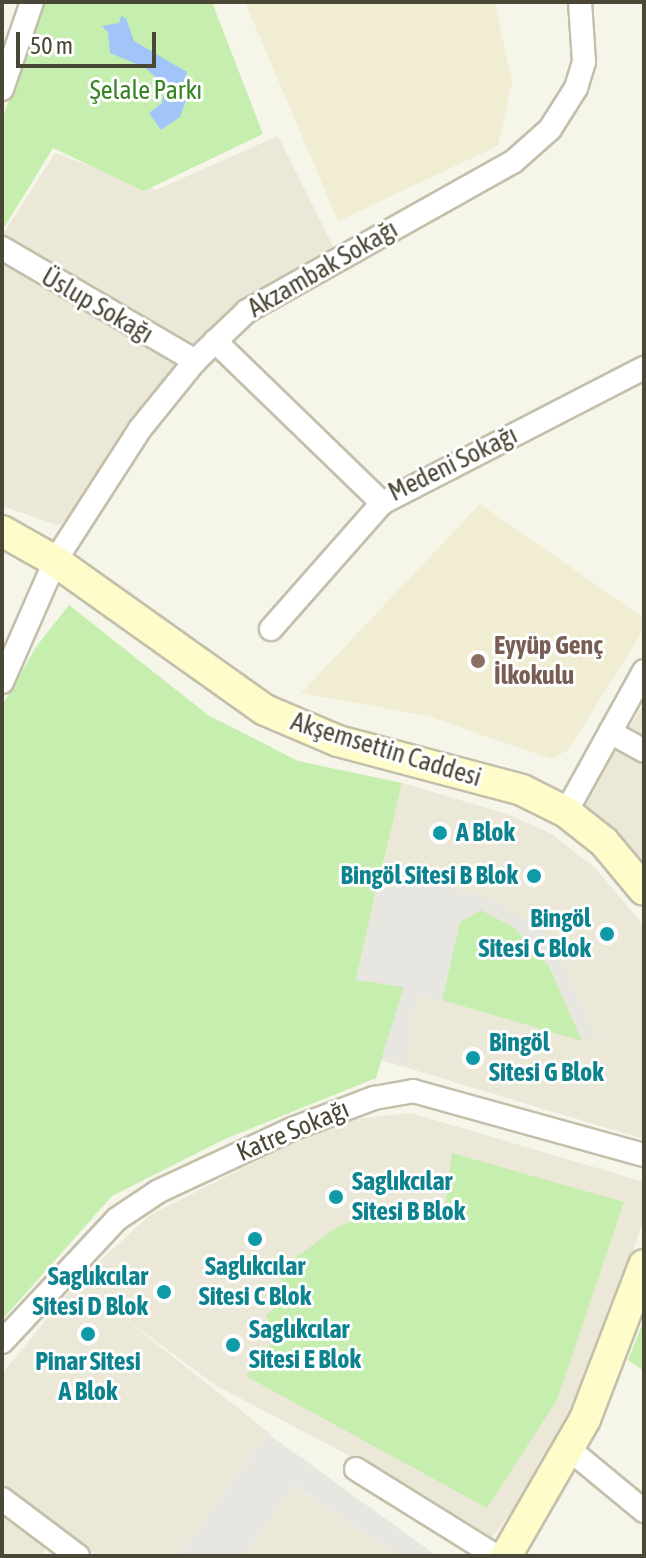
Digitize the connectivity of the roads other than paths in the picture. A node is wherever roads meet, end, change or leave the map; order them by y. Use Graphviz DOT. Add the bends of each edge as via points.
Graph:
graph roads {
  1 [pos="32,2"];
  2 [pos="580,2"];
  3 [pos="2,89"];
  4 [pos="2,248"];
  5 [pos="215,341"];
  6 [pos="195,361"];
  7 [pos="644,368"];
  8 [pos="382,503"];
  9 [pos="2,531"];
  10 [pos="55,561"];
  11 [pos="271,629"];
  12 [pos="644,671"];
  13 [pos="2,682"];
  14 [pos="610,732"];
  15 [pos="644,751"];
  16 [pos="566,812"];
  17 [pos="644,890"];
  18 [pos="644,1155"];
  19 [pos="644,1265"];
  20 [pos="2,1342"];
  21 [pos="569,1449"];
  22 [pos="356,1469"];
  23 [pos="2,1499"];
  24 [pos="644,1511"];
  25 [pos="63,1552"];
  26 [pos="496,1556"];
  27 [pos="506,1556"];
  1 -- 3 [label="street"];
  2 -- 5 [label="street, Akzambak Sokağı" via="584,62 576,88 550,129 513,162 247,311"];
  4 -- 6 [label="street, Üslup Sokağı"];
  5 -- 6 [label="street, Akzambak Sokağı"];
  5 -- 8 [label="street, Medeni Sokağı"];
  6 -- 10 [label="street, Akzambak Sokağı" via="136,435"];
  7 -- 8 [label="street, Medeni Sokağı"];
  8 -- 11 [label="street"];
  9 -- 10 [label="street, Akşemsettin Caddesi"];
  10 -- 13 [label="street, Akzambak Sokağı"];
  10 -- 16 [label="street, Akşemsettin Caddesi" via="276,716 338,741 522,790"];
  12 -- 14 [label="street"];
  14 -- 15 [label="street"];
  14 -- 16 [label="street"];
  16 -- 17 [label="street, Akşemsettin Caddesi" via="604,842"];
  18 -- 20 [label="street, Katre Sokağı" via="413,1091 374,1098 292,1129 128,1212 65,1269"];
  19 -- 21 [label="street"];
  21 -- 24 [label="street"];
  21 -- 27 [label="street"];
  22 -- 26 [label="street"];
  23 -- 25 [label="street"];
}
